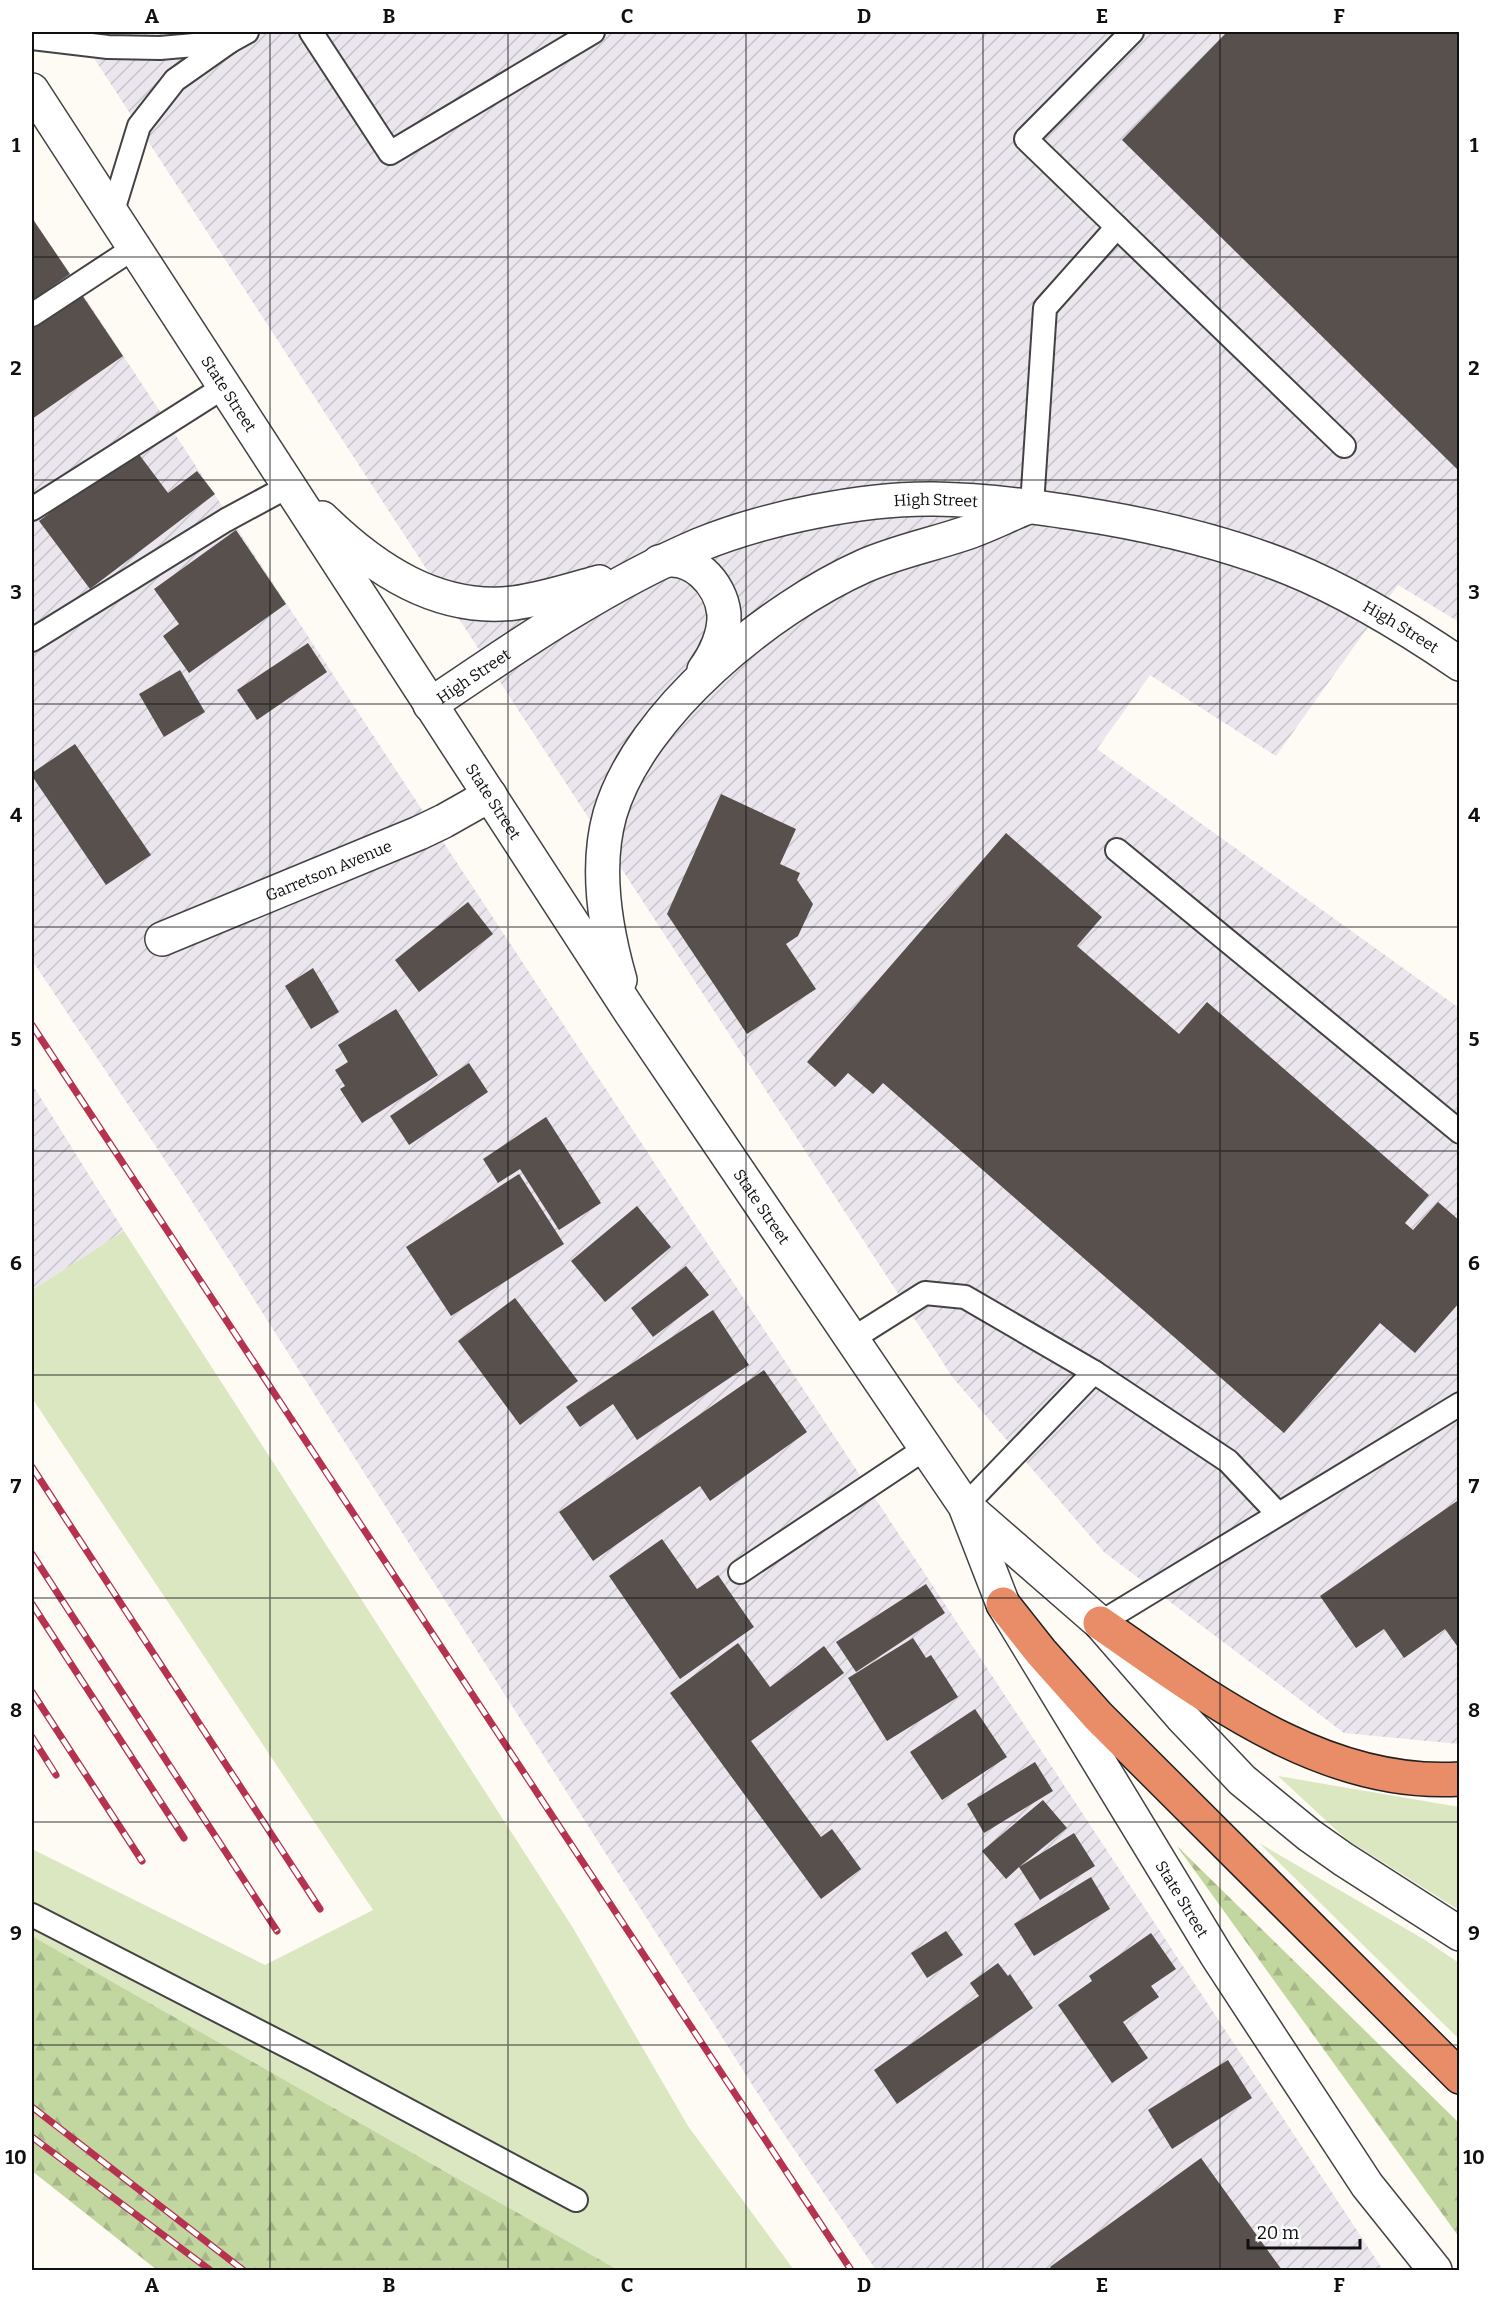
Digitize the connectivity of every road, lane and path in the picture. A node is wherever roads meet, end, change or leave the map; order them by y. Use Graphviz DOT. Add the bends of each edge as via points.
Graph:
graph roads {
  1 [pos="311,32"];
  2 [pos="593,32"];
  3 [pos="1132,32"];
  4 [pos="238,37"];
  5 [pos="32,38"];
  6 [pos="139,39"];
  7 [pos="32,90"];
  8 [pos="112,214"];
  9 [pos="1117,227"];
  10 [pos="134,248"];
  11 [pos="32,315"];
  12 [pos="224,387"];
  13 [pos="1344,446"];
  14 [pos="289,486"];
  15 [pos="1032,505"];
  16 [pos="32,509"];
  17 [pos="669,559"];
  18 [pos="32,640"];
  19 [pos="1460,664"];
  20 [pos="689,692"];
  21 [pos="430,705"];
  22 [pos="490,795"];
  23 [pos="1117,850"];
  24 [pos="162,939"];
  25 [pos="631,1013"];
  26 [pos="1460,1132"];
  27 [pos="852,1339"];
  28 [pos="1094,1372"];
  29 [pos="1460,1404"];
  30 [pos="926,1448"];
  31 [pos="966,1506"];
  32 [pos="1278,1514"];
  33 [pos="740,1572"];
  34 [pos="1003,1604"];
  35 [pos="1100,1623"];
  36 [pos="1460,1779"];
  37 [pos="32,1915"];
  38 [pos="1460,1934"];
  39 [pos="1460,2077"];
  40 [pos="576,2200"];
  41 [pos="1435,2271"];
  1 -- 2 [label="lane" via="390,153"];
  3 -- 9 [label="lane" via="1026,139"];
  4 -- 6 [label="lane" via="160,48"];
  4 -- 8 [label="lane" via="175,80 139,126"];
  5 -- 6 [label="lane" via="108,47"];
  7 -- 8 [label="street, State Street"];
  8 -- 10 [label="street, State Street"];
  9 -- 13 [label="lane"];
  9 -- 15 [label="lane" via="1045,308"];
  10 -- 11 [label="lane"];
  10 -- 12 [label="street, State Street"];
  12 -- 14 [label="street, State Street"];
  12 -- 16 [label="lane"];
  14 -- 17 [label="street" via="327,524 392,574 428,593 462,602 538,599"];
  14 -- 18 [label="lane" via="226,520"];
  14 -- 21 [label="street, State Street"];
  15 -- 17 [label="street, High Street" via="931,499 834,508 766,523"];
  15 -- 19 [label="street, High Street" via="1189,536 1291,569"];
  15 -- 20 [label="street" via="964,534 893,555 833,582 737,647"];
  17 -- 20 [label="street" via="686,563 711,581 724,615 717,648"];
  17 -- 21 [label="street, High Street" via="567,614"];
  20 -- 25 [label="street" via="627,772 605,837 606,915 611,947"];
  21 -- 22 [label="street, State Street"];
  22 -- 24 [label="street, Garretson Avenue" via="419,833"];
  22 -- 25 [label="street, State Street"];
  23 -- 26 [label="lane"];
  25 -- 27 [label="street, State Street"];
  27 -- 28 [label="lane" via="926,1293 965,1297"];
  27 -- 30 [label="street, State Street"];
  28 -- 31 [label="lane"];
  28 -- 32 [label="lane" via="1228,1461"];
  29 -- 32 [label="lane"];
  30 -- 31 [label="street, State Street"];
  30 -- 33 [label="lane"];
  31 -- 34 [label="street, State Street"];
  31 -- 35 [label="street, State Street"];
  32 -- 35 [label="lane"];
  34 -- 39 [label="highway" via="1098,1716"];
  34 -- 41 [label="street, State Street" via="1272,2042 1367,2185"];
  35 -- 36 [label="highway" via="1219,1702 1302,1748 1362,1769 1424,1779"];
  35 -- 38 [label="street, State Street" via="1181,1716 1250,1786 1343,1859"];
  37 -- 40 [label="lane"];
}
